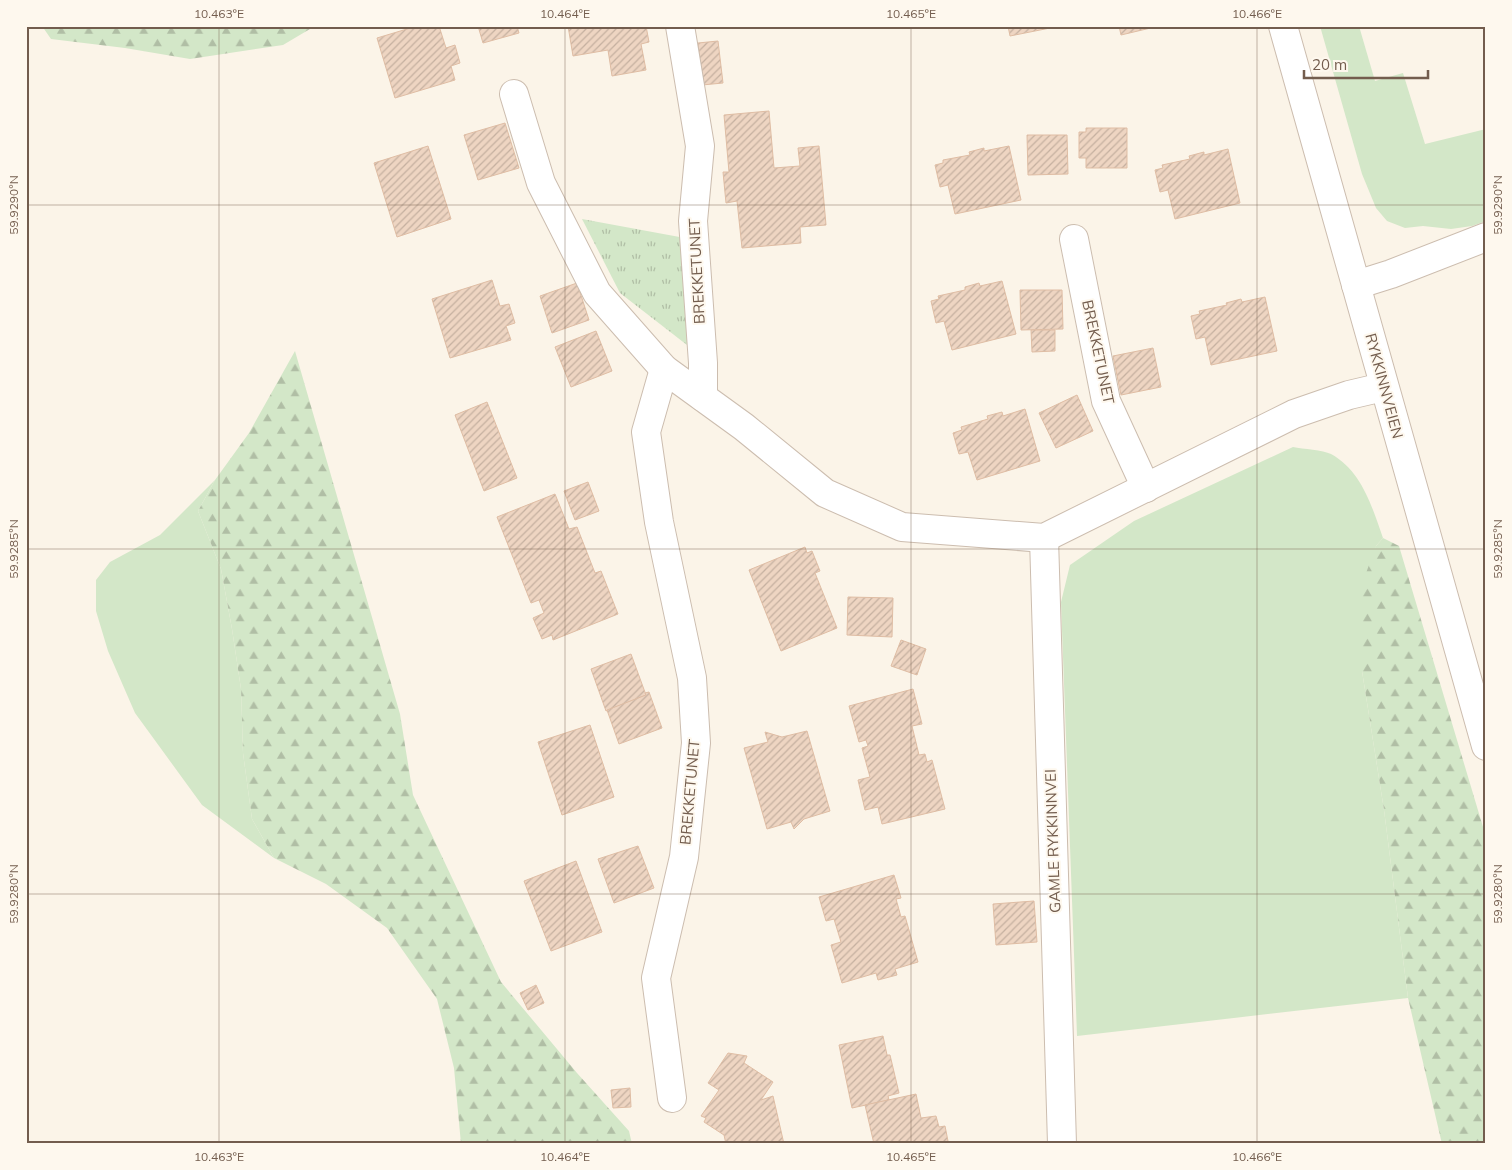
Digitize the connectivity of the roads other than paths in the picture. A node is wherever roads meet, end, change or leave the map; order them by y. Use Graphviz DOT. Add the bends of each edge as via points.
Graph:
graph roads {
  1 [pos="680,26"];
  2 [pos="1282,26"];
  3 [pos="514,94"];
  4 [pos="1486,237"];
  5 [pos="1074,239"];
  6 [pos="1356,285"];
  7 [pos="664,369"];
  8 [pos="1384,387"];
  9 [pos="703,397"];
  10 [pos="1146,488"];
  11 [pos="1044,538"];
  12 [pos="1486,746"];
  13 [pos="672,1098"];
  14 [pos="1062,1144"];
  1 -- 9 [label="street, BREKKETUNET" via="700,146 693,221"];
  2 -- 6 [label="street, RYKKINNVEIEN"];
  3 -- 7 [label="street" via="541,184 597,293"];
  4 -- 6 [label="street"];
  5 -- 10 [label="street, BREKKETUNET" via="1106,400"];
  6 -- 8 [label="street, RYKKINNVEIEN"];
  7 -- 9 [label="street"];
  7 -- 13 [label="street, BREKKETUNET" via="646,432 659,522 692,678 696,743 684,857 656,978"];
  8 -- 10 [label="street" via="1294,414"];
  8 -- 12 [label="street, RYKKINNVEIEN"];
  9 -- 11 [label="street" via="825,493 902,527"];
  10 -- 11 [label="street"];
  11 -- 14 [label="street, GAMLE RYKKINNVEI"];
}
